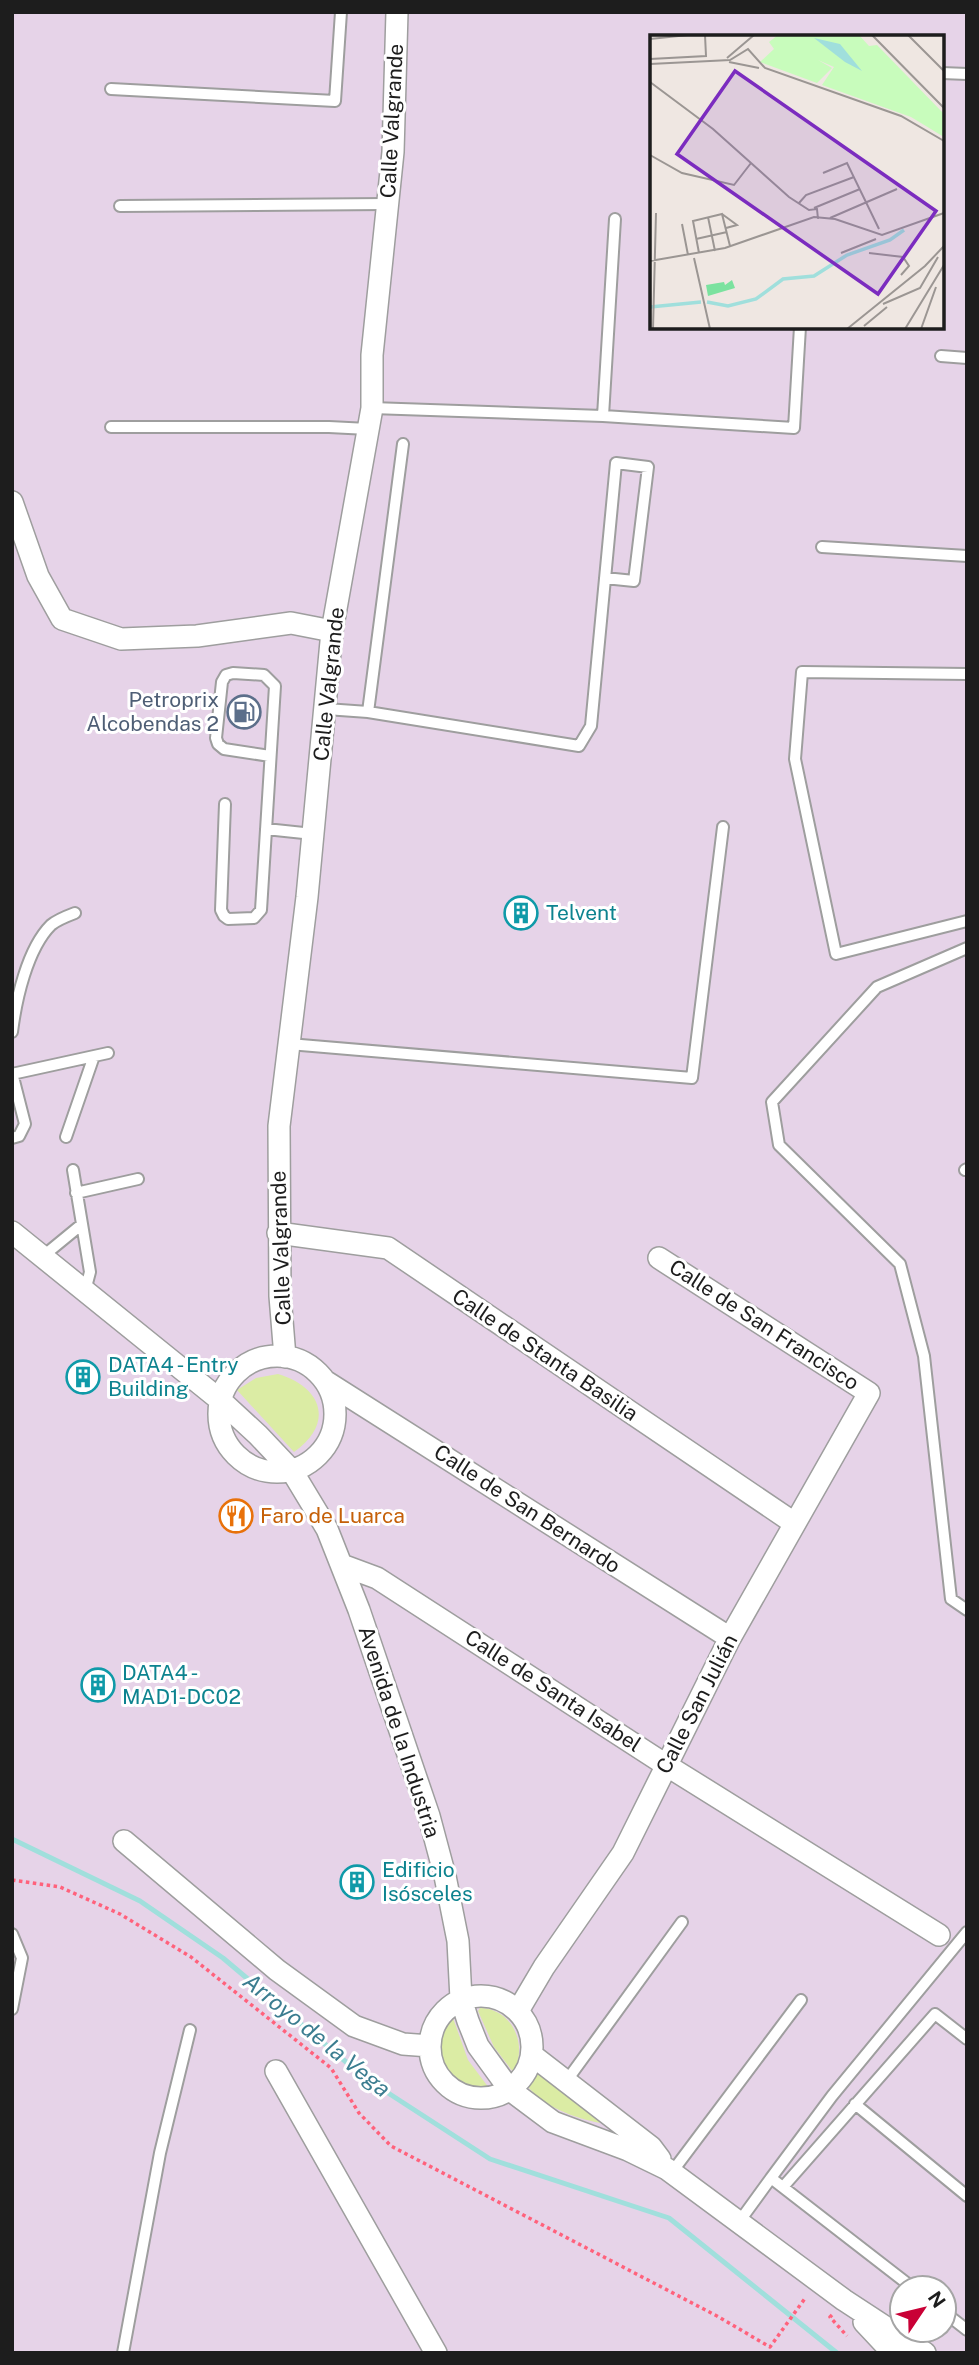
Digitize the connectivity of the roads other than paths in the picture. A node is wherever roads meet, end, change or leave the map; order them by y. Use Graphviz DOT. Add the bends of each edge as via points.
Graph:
graph roads {
  1 [pos="341,12"];
  2 [pos="397,12"];
  3 [pos="944,73"];
  4 [pos="967,74"];
  5 [pos="111,89"];
  6 [pos="387,204"];
  7 [pos="120,206"];
  8 [pos="614,219"];
  9 [pos="800,329"];
  10 [pos="941,356"];
  11 [pos="967,358"];
  12 [pos="372,408"];
  13 [pos="603,416"];
  14 [pos="111,427"];
  15 [pos="368,429"];
  16 [pos="403,444"];
  17 [pos="12,502"];
  18 [pos="822,547"];
  19 [pos="967,556"];
  20 [pos="605,578"];
  21 [pos="332,631"];
  22 [pos="967,674"];
  23 [pos="326,709"];
  24 [pos="368,712"];
  25 [pos="270,756"];
  26 [pos="225,804"];
  27 [pos="723,827"];
  28 [pos="267,830"];
  29 [pos="313,834"];
  30 [pos="75,913"];
  31 [pos="967,921"];
  32 [pos="967,948"];
  33 [pos="12,1032"];
  34 [pos="289,1044"];
  35 [pos="108,1053"];
  36 [pos="94,1056"];
  37 [pos="12,1073"];
  38 [pos="66,1137"];
  39 [pos="12,1138"];
  40 [pos="73,1170"];
  41 [pos="138,1179"];
  42 [pos="76,1193"];
  43 [pos="81,1225"];
  44 [pos="12,1232"];
  45 [pos="278,1233"];
  46 [pos="42,1257"];
  47 [pos="659,1258"];
  48 [pos="85,1293"];
  49 [pos="285,1357"];
  50 [pos="325,1381"];
  51 [pos="869,1393"];
  52 [pos="220,1400"];
  53 [pos="292,1471"];
  54 [pos="794,1524"];
  55 [pos="342,1565"];
  56 [pos="967,1610"];
  57 [pos="730,1638"];
  58 [pos="666,1765"];
  59 [pos="124,1841"];
  60 [pos="682,1922"];
  61 [pos="967,1932"];
  62 [pos="12,1934"];
  63 [pos="939,1935"];
  64 [pos="461,1999"];
  65 [pos="801,2000"];
  66 [pos="12,2009"];
  67 [pos="518,2011"];
  68 [pos="190,2030"];
  69 [pos="967,2039"];
  70 [pos="429,2046"];
  71 [pos="532,2055"];
  72 [pos="276,2071"];
  73 [pos="565,2083"];
  74 [pos="510,2090"];
  75 [pos="855,2105"];
  76 [pos="670,2170"];
  77 [pos="771,2178"];
  78 [pos="783,2187"];
  79 [pos="967,2196"];
  80 [pos="739,2222"];
  81 [pos="895,2274"];
  82 [pos="844,2300"];
  83 [pos="123,2353"];
  84 [pos="436,2353"];
  85 [pos="893,2353"];
  86 [pos="925,2353"];
  1 -- 5 [label="lane" via="335,101"];
  2 -- 6 [label="street, Calle Valgrande"];
  3 -- 4 [label="lane"];
  6 -- 7 [label="lane"];
  6 -- 12 [label="street, Calle Valgrande" via="372,355"];
  8 -- 13 [label="lane"];
  9 -- 13 [label="lane" via="794,429"];
  10 -- 11 [label="lane"];
  12 -- 13 [label="lane"];
  12 -- 15 [label="street, Calle Valgrande"];
  14 -- 15 [label="lane"];
  15 -- 21 [label="street, Calle Valgrande"];
  16 -- 24 [label="lane"];
  17 -- 21 [label="street" via="38,576 62,619 121,639 197,636 291,623"];
  18 -- 19 [label="lane"];
  20 -- 20 [label="lane" via="634,582 648,467 617,463"];
  20 -- 24 [label="lane" via="591,726 579,746"];
  21 -- 23 [label="street, Calle Valgrande"];
  22 -- 31 [label="lane" via="802,672 795,760 836,954"];
  23 -- 24 [label="lane"];
  23 -- 29 [label="street, Calle Valgrande"];
  25 -- 25 [label="lane" via="224,749 218,744 226,675 264,675 275,686"];
  25 -- 28 [label="lane"];
  26 -- 28 [label="lane" via="221,910 228,919 259,915"];
  27 -- 34 [label="lane" via="692,1078"];
  28 -- 29 [label="lane"];
  29 -- 34 [label="street, Calle Valgrande"];
  30 -- 33 [label="lane" via="52,924 35,947"];
  32 -- 56 [label="lane" via="877,987 772,1102 779,1145 900,1264 924,1356 951,1599"];
  34 -- 45 [label="street, Calle Valgrande" via="279,1126"];
  35 -- 36 [label="lane"];
  36 -- 37 [label="lane"];
  36 -- 38 [label="lane"];
  37 -- 39 [label="lane" via="25,1124 19,1136"];
  40 -- 42 [label="lane"];
  41 -- 42 [label="lane"];
  42 -- 43 [label="lane"];
  43 -- 46 [label="lane"];
  43 -- 48 [label="lane" via="90,1272"];
  44 -- 46 [label="street, Avenida de la Industria"];
  45 -- 49 [label="street, Calle Valgrande"];
  45 -- 54 [label="street, Calle de Stanta Basilia" via="388,1248"];
  46 -- 48 [label="street, Avenida de la Industria"];
  47 -- 51 [label="street, Calle de San Francisco"];
  48 -- 52 [label="street, Avenida de la Industria"];
  49 -- 50 [label="street" via="301,1362"];
  49 -- 52 [label="street" via="269,1357 239,1370"];
  50 -- 53 [label="street" via="333,1399 332,1434 323,1450"];
  50 -- 57 [label="street, Calle de San Bernardo"];
  51 -- 54 [label="street, Calle San Julián"];
  52 -- 53 [label="street, Avenida de la Industria"];
  53 -- 55 [label="street, Avenida de la Industria" via="327,1529"];
  54 -- 57 [label="street, Calle San Julián"];
  55 -- 58 [label="street, Calle de Santa Isabel" via="377,1578"];
  55 -- 64 [label="street, Avenida de la Industria" via="429,1816 458,1941"];
  57 -- 58 [label="street, Calle San Julián"];
  58 -- 63 [label="street, Calle de Santa Isabel"];
  58 -- 67 [label="street, Calle San Julián" via="623,1853"];
  59 -- 70 [label="street" via="277,1970 354,2026 403,2045"];
  60 -- 73 [label="lane"];
  61 -- 77 [label="lane"];
  62 -- 66 [label="lane" via="22,1958"];
  64 -- 67 [label="street" via="491,1996"];
  64 -- 70 [label="street" via="438,2018"];
  64 -- 74 [label="street, Avenida de la Industria" via="478,2046"];
  65 -- 76 [label="lane"];
  67 -- 71 [label="street" via="530,2032"];
  68 -- 83 [label="lane" via="160,2152"];
  69 -- 75 [label="lane" via="934,2014"];
  70 -- 74 [label="street" via="438,2076 449,2088 480,2099"];
  71 -- 73 [label="street"];
  71 -- 74 [label="street" via="521,2081"];
  72 -- 84 [label="street"];
  73 -- 76 [label="street" via="651,2147"];
  74 -- 76 [label="street, Avenida de la Industria" via="553,2122"];
  75 -- 78 [label="lane"];
  75 -- 79 [label="lane"];
  76 -- 80 [label="street, Avenida de la Industria"];
  77 -- 78 [label="lane"];
  77 -- 80 [label="lane"];
  78 -- 81 [label="lane"];
  80 -- 82 [label="street, Avenida de la Industria"];
  82 -- 85 [label="street, Avenida de la Industria"];
  82 -- 86 [label="street, Avenida de la Industria"];
}
